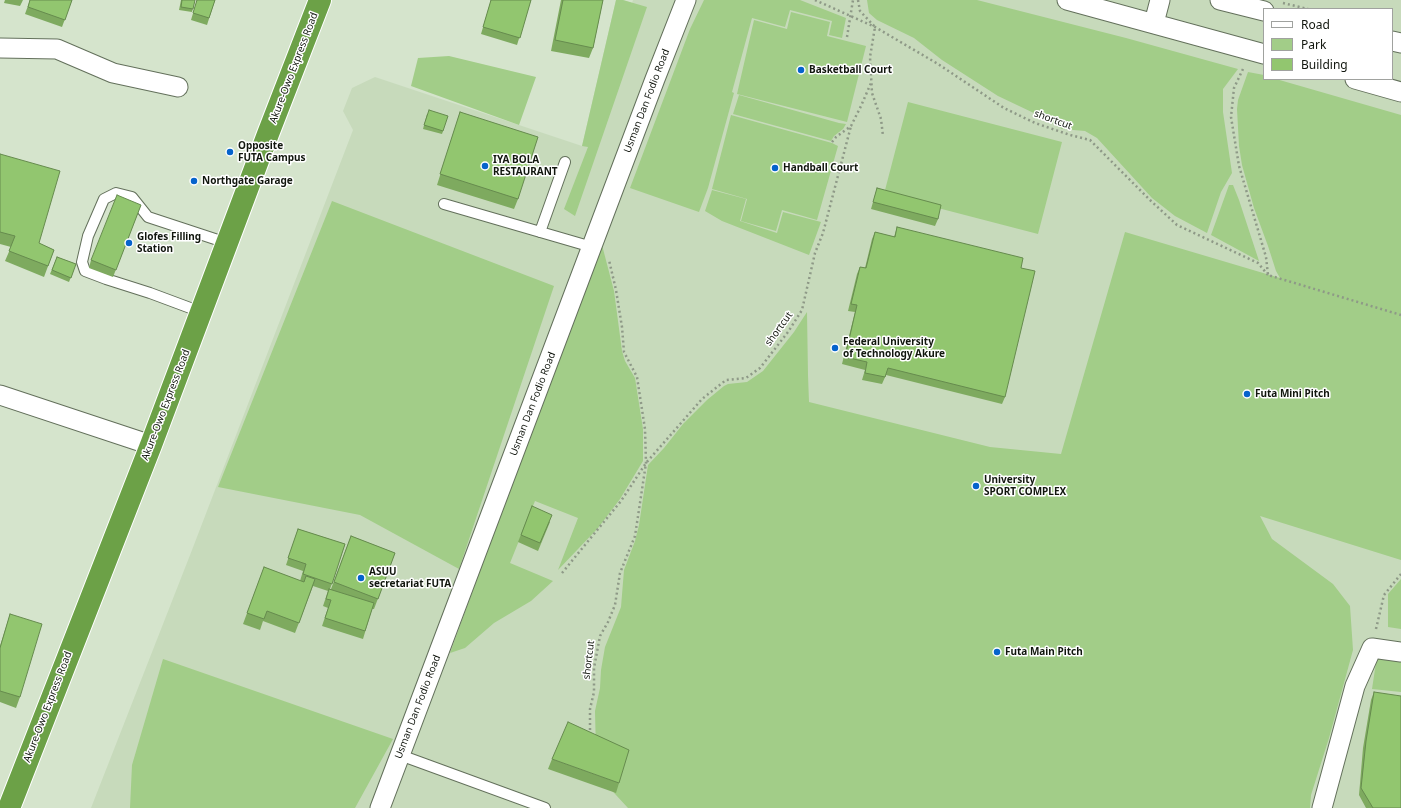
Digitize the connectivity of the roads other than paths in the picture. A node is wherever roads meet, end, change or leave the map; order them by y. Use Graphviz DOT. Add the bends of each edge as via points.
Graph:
graph roads {
  1 [pos="320,0"];
  2 [pos="686,0"];
  3 [pos="1068,0"];
  4 [pos="1160,0"];
  5 [pos="1220,0"];
  6 [pos="1271,6"];
  7 [pos="1154,23"];
  8 [pos="0,48"];
  9 [pos="1263,54"];
  10 [pos="1359,80"];
  11 [pos="178,87"];
  12 [pos="1401,92"];
  13 [pos="565,162"];
  14 [pos="444,204"];
  15 [pos="540,232"];
  16 [pos="227,243"];
  17 [pos="600,251"];
  18 [pos="201,312"];
  19 [pos="0,395"];
  20 [pos="151,445"];
  21 [pos="1401,652"];
  22 [pos="400,755"];
  23 [pos="9,808"];
  24 [pos="380,808"];
  25 [pos="545,808"];
  26 [pos="1322,808"];
  1 -- 16 [label="highway, Akure-Owo Express Road"];
  2 -- 17 [label="street, Usman Dan Fodio Road"];
  3 -- 7 [label="street"];
  4 -- 7 [label="street"];
  5 -- 6 [label="street"];
  7 -- 9 [label="street"];
  8 -- 11 [label="street" via="57,49 113,74"];
  10 -- 12 [label="street"];
  13 -- 15 [label="lane"];
  14 -- 15 [label="lane"];
  15 -- 17 [label="lane"];
  16 -- 18 [label="highway, Akure-Owo Express Road"];
  16 -- 18 [label="lane" via="148,217 132,197 116,193 104,199 88,236 82,262 85,271"];
  17 -- 22 [label="street, Usman Dan Fodio Road"];
  18 -- 20 [label="highway, Akure-Owo Express Road"];
  19 -- 20 [label="street"];
  20 -- 23 [label="highway, Akure-Owo Express Road"];
  21 -- 26 [label="street" via="1372,648 1355,686"];
  22 -- 24 [label="street, Usman Dan Fodio Road"];
  22 -- 25 [label="lane"];
}
